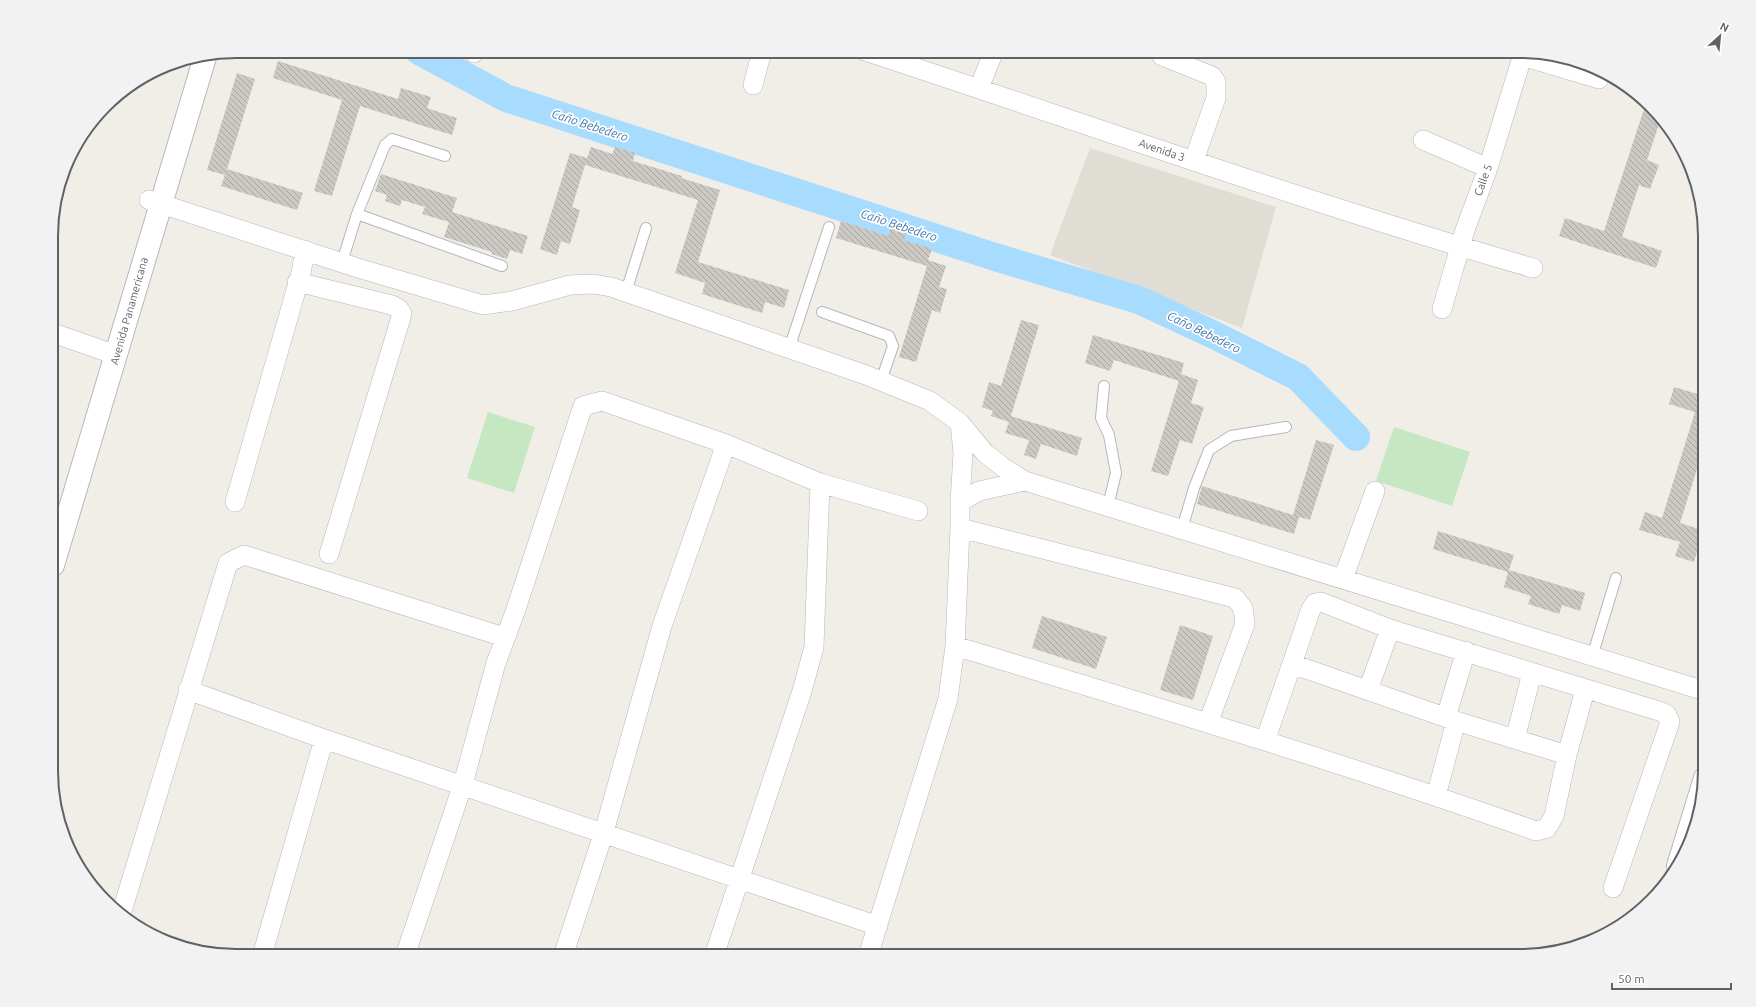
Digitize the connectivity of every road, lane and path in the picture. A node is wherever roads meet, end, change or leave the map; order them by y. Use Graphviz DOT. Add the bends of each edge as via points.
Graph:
graph roads {
  1 [pos="760,58"];
  2 [pos="887,58"];
  3 [pos="991,58"];
  4 [pos="1167,58"];
  5 [pos="1522,58"];
  6 [pos="1539,59"];
  7 [pos="204,61"];
  8 [pos="191,64"];
  9 [pos="1599,79"];
  10 [pos="753,85"];
  11 [pos="979,88"];
  12 [pos="1423,140"];
  13 [pos="445,156"];
  14 [pos="1194,160"];
  15 [pos="1488,168"];
  16 [pos="155,202"];
  17 [pos="357,214"];
  18 [pos="646,228"];
  19 [pos="829,228"];
  20 [pos="1460,247"];
  21 [pos="306,250"];
  22 [pos="342,262"];
  23 [pos="502,266"];
  24 [pos="1533,268"];
  25 [pos="297,282"];
  26 [pos="626,292"];
  27 [pos="1442,309"];
  28 [pos="822,312"];
  29 [pos="58,335"];
  30 [pos="789,349"];
  31 [pos="109,352"];
  32 [pos="881,381"];
  33 [pos="1104,386"];
  34 [pos="960,423"];
  35 [pos="1286,427"];
  36 [pos="726,444"];
  37 [pos="1025,480"];
  38 [pos="820,483"];
  39 [pos="1375,491"];
  40 [pos="58,501"];
  41 [pos="235,502"];
  42 [pos="960,502"];
  43 [pos="1108,506"];
  44 [pos="918,511"];
  45 [pos="960,528"];
  46 [pos="1182,529"];
  47 [pos="58,546"];
  48 [pos="329,554"];
  49 [pos="1616,578"];
  50 [pos="1343,579"];
  51 [pos="1390,629"];
  52 [pos="504,637"];
  53 [pos="955,646"];
  54 [pos="1466,651"];
  55 [pos="1592,657"];
  56 [pos="1292,664"];
  57 [pos="1532,673"];
  58 [pos="1698,689"];
  59 [pos="188,690"];
  60 [pos="1368,690"];
  61 [pos="1585,690"];
  62 [pos="1451,719"];
  63 [pos="1208,723"];
  64 [pos="324,739"];
  65 [pos="1515,739"];
  66 [pos="1265,741"];
  67 [pos="1567,755"];
  68 [pos="463,784"];
  69 [pos="1436,796"];
  70 [pos="604,832"];
  71 [pos="740,878"];
  72 [pos="1613,888"];
  73 [pos="123,908"];
  74 [pos="878,926"];
  75 [pos="264,949"];
  76 [pos="407,949"];
  77 [pos="565,949"];
  78 [pos="716,949"];
  79 [pos="870,949"];
  1 -- 10 [label="street"];
  2 -- 11 [label="street, Avenida 3"];
  3 -- 11 [label="street"];
  4 -- 14 [label="street" via="1212,76 1216,82 1216,98"];
  5 -- 15 [label="street, Calle 5"];
  6 -- 9 [label="street"];
  7 -- 16 [label="main road, Avenida Panamericana"];
  8 -- 16 [label="main road, Avenida Panamericana"];
  11 -- 14 [label="street, Avenida 3"];
  12 -- 15 [label="street"];
  13 -- 17 [label="lane" via="392,139 385,145"];
  14 -- 20 [label="street, Avenida 3"];
  15 -- 20 [label="street, Calle 5"];
  16 -- 21 [label="street"];
  16 -- 31 [label="main road, Avenida Panamericana"];
  17 -- 22 [label="lane"];
  17 -- 23 [label="lane"];
  18 -- 26 [label="lane"];
  19 -- 30 [label="lane"];
  20 -- 24 [label="street, Avenida 3"];
  20 -- 27 [label="street, Calle 5"];
  21 -- 22 [label="street"];
  21 -- 25 [label="street"];
  22 -- 26 [label="street" via="483,305 512,301 570,285 593,284"];
  25 -- 41 [label="street"];
  25 -- 48 [label="street" via="392,305 402,314"];
  26 -- 30 [label="street"];
  28 -- 32 [label="lane" via="889,336 893,346"];
  29 -- 31 [label="street"];
  30 -- 32 [label="street"];
  31 -- 40 [label="main road, Avenida Panamericana"];
  31 -- 47 [label="main road, Avenida Panamericana"];
  32 -- 34 [label="street" via="930,401"];
  33 -- 43 [label="lane" via="1101,418 1109,435 1116,473"];
  34 -- 37 [label="street" via="985,453"];
  34 -- 42 [label="street" via="963,453"];
  35 -- 46 [label="lane" via="1231,436 1209,450"];
  36 -- 38 [label="street"];
  36 -- 52 [label="street" via="602,401 583,406 515,612"];
  36 -- 70 [label="street" via="662,626"];
  37 -- 42 [label="street" via="979,492"];
  37 -- 43 [label="street"];
  38 -- 44 [label="street"];
  38 -- 71 [label="street" via="814,647"];
  39 -- 50 [label="street"];
  42 -- 45 [label="street"];
  43 -- 46 [label="street"];
  45 -- 53 [label="street"];
  45 -- 63 [label="street" via="1235,598 1243,608 1245,624"];
  46 -- 50 [label="street"];
  49 -- 55 [label="lane"];
  50 -- 55 [label="street"];
  51 -- 54 [label="street"];
  51 -- 56 [label="street" via="1321,602 1315,603"];
  51 -- 60 [label="street"];
  52 -- 59 [label="street" via="244,555 228,563"];
  52 -- 68 [label="street"];
  53 -- 63 [label="street"];
  53 -- 74 [label="street" via="948,699"];
  54 -- 57 [label="street"];
  54 -- 62 [label="street"];
  55 -- 58 [label="street"];
  56 -- 60 [label="street"];
  56 -- 66 [label="street"];
  57 -- 61 [label="street"];
  57 -- 65 [label="street"];
  59 -- 64 [label="street"];
  59 -- 73 [label="street"];
  60 -- 62 [label="street"];
  61 -- 67 [label="street"];
  61 -- 72 [label="street" via="1662,712 1667,715 1670,722"];
  62 -- 65 [label="street"];
  62 -- 69 [label="street"];
  63 -- 66 [label="street"];
  64 -- 68 [label="street"];
  64 -- 75 [label="street"];
  65 -- 67 [label="street"];
  66 -- 69 [label="street"];
  67 -- 69 [label="street" via="1554,816 1547,828 1536,831"];
  68 -- 70 [label="street"];
  68 -- 76 [label="street"];
  70 -- 71 [label="street"];
  70 -- 77 [label="street"];
  71 -- 74 [label="street"];
  71 -- 78 [label="street"];
  74 -- 79 [label="street"];
}
